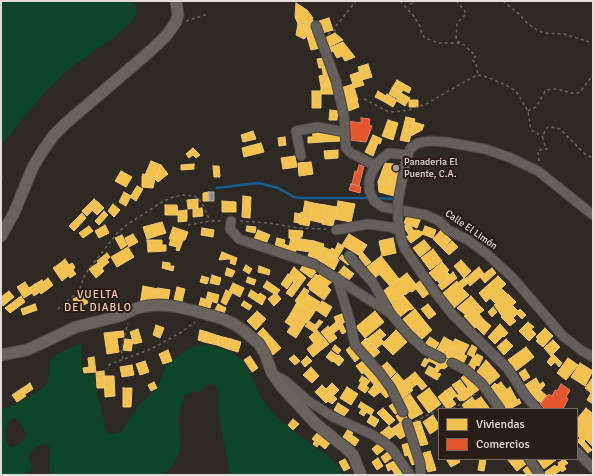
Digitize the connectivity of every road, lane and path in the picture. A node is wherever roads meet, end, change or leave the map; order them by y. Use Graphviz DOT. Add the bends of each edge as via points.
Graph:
graph roads {
  1 [pos="176,1"];
  2 [pos="356,1"];
  3 [pos="400,1"];
  4 [pos="404,1"];
  5 [pos="413,1"];
  6 [pos="456,1"];
  7 [pos="502,1"];
  8 [pos="208,14"];
  9 [pos="176,22"];
  10 [pos="316,26"];
  11 [pos="320,38"];
  12 [pos="460,42"];
  13 [pos="593,42"];
  14 [pos="478,75"];
  15 [pos="593,77"];
  16 [pos="364,99"];
  17 [pos="528,111"];
  18 [pos="345,132"];
  19 [pos="543,137"];
  20 [pos="408,154"];
  21 [pos="301,156"];
  22 [pos="593,158"];
  23 [pos="376,166"];
  24 [pos="541,166"];
  25 [pos="593,215"];
  26 [pos="210,221"];
  27 [pos="230,221"];
  28 [pos="188,225"];
  29 [pos="336,230"];
  30 [pos="399,230"];
  31 [pos="1,236"];
  32 [pos="349,256"];
  33 [pos="337,278"];
  34 [pos="58,308"];
  35 [pos="130,311"];
  36 [pos="201,313"];
  37 [pos="390,313"];
  38 [pos="1,355"];
  39 [pos="593,357"];
  40 [pos="441,358"];
  41 [pos="123,359"];
  42 [pos="452,363"];
  43 [pos="108,365"];
  44 [pos="272,373"];
  45 [pos="485,387"];
  46 [pos="454,408"];
  47 [pos="499,408"];
  48 [pos="535,408"];
  49 [pos="438,409"];
  50 [pos="403,412"];
  51 [pos="407,423"];
  52 [pos="578,453"];
  53 [pos="530,460"];
  54 [pos="593,468"];
  55 [pos="360,475"];
  56 [pos="410,475"];
  57 [pos="421,475"];
  58 [pos="540,475"];
  1 -- 9 [label="main road"];
  2 -- 11 [label="path" via="335,30"];
  3 -- 12 [label="path" via="413,15 424,38 439,43"];
  4 -- 5 [label="path" via="414,4"];
  6 -- 12 [label="path" via="466,14 458,23 456,40"];
  7 -- 13 [label="path" via="537,30"];
  8 -- 9 [label="path"];
  9 -- 31 [label="main road" via="156,46 54,136 35,162 14,213"];
  10 -- 11 [label="street"];
  11 -- 18 [label="street" via="336,81"];
  12 -- 14 [label="path" via="476,56 472,60 476,63"];
  14 -- 16 [label="path" via="426,104 409,110 388,111"];
  14 -- 17 [label="path" via="514,90"];
  15 -- 17 [label="path" via="576,94 557,89 546,90 536,107"];
  17 -- 19 [label="path" via="531,130"];
  18 -- 21 [label="street" via="318,127 296,131"];
  18 -- 23 [label="street" via="345,146 348,151"];
  19 -- 22 [label="path" via="548,127 560,128 585,154"];
  19 -- 24 [label="path" via="547,149 537,152"];
  20 -- 23 [label="street, Calle El Limón" via="389,153"];
  20 -- 25 [label="street" via="414,145 423,141 446,142 497,152 538,171"];
  20 -- 30 [label="street, bridge" via="398,202"];
  23 -- 39 [label="street, Calle El Limón" via="369,181 369,190 374,201 383,207 426,215 468,240 512,277 563,336"];
  26 -- 27 [label="path"];
  26 -- 28 [label="path"];
  26 -- 34 [label="path" via="200,199 195,196 184,195 162,202 118,232 85,274 79,291"];
  27 -- 29 [label="path"];
  27 -- 33 [label="street" via="230,229 239,239 317,266"];
  29 -- 30 [label="street" via="368,224"];
  30 -- 48 [label="street" via="405,249 445,306 508,369"];
  32 -- 37 [label="street" via="373,283"];
  33 -- 37 [label="street"];
  33 -- 50 [label="street" via="355,345 391,388"];
  35 -- 36 [label="main road" via="159,305"];
  35 -- 38 [label="main road" via="76,327 27,350"];
  35 -- 41 [label="path" via="127,333 121,349"];
  36 -- 41 [label="path" via="193,324 180,333 151,349"];
  36 -- 44 [label="main road" via="234,324 252,337 266,354"];
  37 -- 40 [label="street" via="421,346"];
  41 -- 43 [label="path"];
  42 -- 45 [label="street" via="466,370"];
  44 -- 55 [label="main road" via="315,423 353,455"];
  44 -- 56 [label="street" via="333,417 384,442 393,450"];
  45 -- 46 [label="path"];
  45 -- 47 [label="street"];
  49 -- 51 [label="path"];
  51 -- 57 [label="street" via="420,463"];
  52 -- 54 [label="street"];
  53 -- 58 [label="street"];
}
